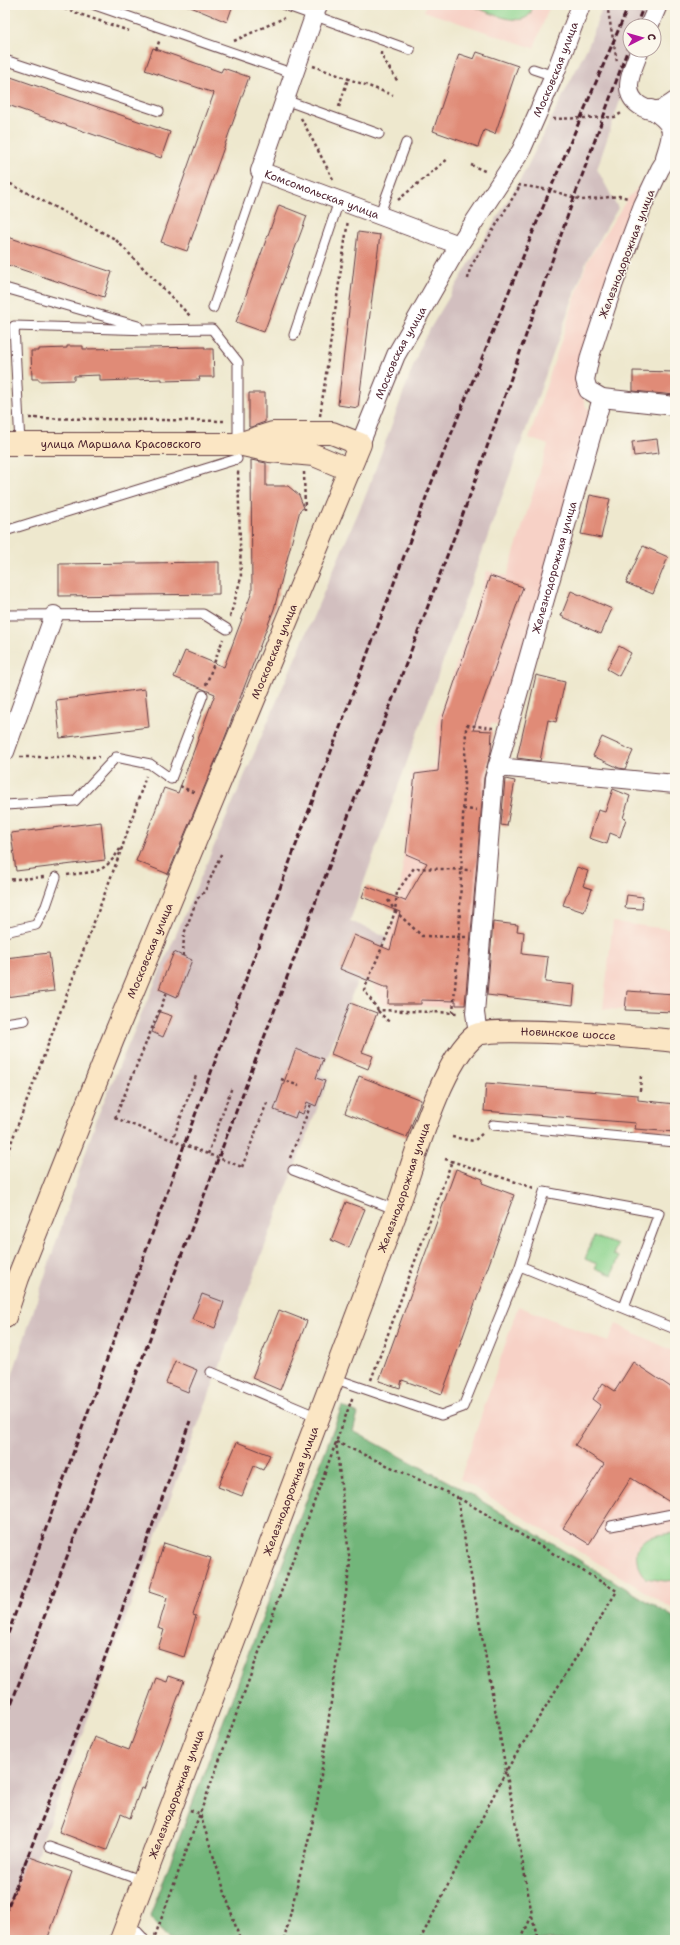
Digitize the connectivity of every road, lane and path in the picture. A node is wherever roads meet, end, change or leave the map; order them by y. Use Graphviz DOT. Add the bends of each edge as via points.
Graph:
graph roads {
  1 [pos="11,5"];
  2 [pos="53,5"];
  3 [pos="95,5"];
  4 [pos="285,5"];
  5 [pos="582,5"];
  6 [pos="607,5"];
  7 [pos="658,5"];
  8 [pos="311,10"];
  9 [pos="5,14"];
  10 [pos="652,18"];
  11 [pos="129,31"];
  12 [pos="382,40"];
  13 [pos="219,48"];
  14 [pos="410,50"];
  15 [pos="616,56"];
  16 [pos="637,58"];
  17 [pos="5,60"];
  18 [pos="300,69"];
  19 [pos="533,69"];
  20 [pos="554,76"];
  21 [pos="348,79"];
  22 [pos="398,82"];
  23 [pos="393,95"];
  24 [pos="675,101"];
  25 [pos="289,102"];
  26 [pos="644,107"];
  27 [pos="159,111"];
  28 [pos="538,112"];
  29 [pos="335,118"];
  30 [pos="379,134"];
  31 [pos="406,143"];
  32 [pos="675,145"];
  33 [pos="449,158"];
  34 [pos="660,169"];
  35 [pos="260,172"];
  36 [pos="504,178"];
  37 [pos="5,181"];
  38 [pos="520,186"];
  39 [pos="345,203"];
  40 [pos="643,204"];
  41 [pos="379,216"];
  42 [pos="459,245"];
  43 [pos="468,279"];
  44 [pos="5,288"];
  45 [pos="213,308"];
  46 [pos="9,326"];
  47 [pos="202,329"];
  48 [pos="151,330"];
  49 [pos="294,336"];
  50 [pos="602,398"];
  51 [pos="675,406"];
  52 [pos="19,418"];
  53 [pos="239,421"];
  54 [pos="318,433"];
  55 [pos="12,444"];
  56 [pos="360,444"];
  57 [pos="238,451"];
  58 [pos="350,470"];
  59 [pos="5,531"];
  60 [pos="54,615"];
  61 [pos="5,616"];
  62 [pos="226,629"];
  63 [pos="203,695"];
  64 [pos="507,731"];
  65 [pos="9,754"];
  66 [pos="116,757"];
  67 [pos="150,764"];
  68 [pos="497,767"];
  69 [pos="171,779"];
  70 [pos="675,784"];
  71 [pos="199,792"];
  72 [pos="5,805"];
  73 [pos="123,845"];
  74 [pos="222,852"];
  75 [pos="462,870"];
  76 [pos="56,877"];
  77 [pos="5,880"];
  78 [pos="388,900"];
  79 [pos="395,911"];
  80 [pos="5,932"];
  81 [pos="481,936"];
  82 [pos="459,937"];
  83 [pos="183,956"];
  84 [pos="167,992"];
  85 [pos="378,1010"];
  86 [pos="453,1013"];
  87 [pos="25,1020"];
  88 [pos="5,1023"];
  89 [pos="390,1023"];
  90 [pos="473,1030"];
  91 [pos="675,1041"];
  92 [pos="641,1075"];
  93 [pos="196,1076"];
  94 [pos="281,1078"];
  95 [pos="299,1086"];
  96 [pos="232,1087"];
  97 [pos="640,1091"];
  98 [pos="268,1100"];
  99 [pos="311,1104"];
  100 [pos="493,1125"];
  101 [pos="452,1137"];
  102 [pos="172,1141"];
  103 [pos="675,1142"];
  104 [pos="208,1154"];
  105 [pos="5,1159"];
  106 [pos="445,1159"];
  107 [pos="452,1161"];
  108 [pos="294,1170"];
  109 [pos="544,1192"];
  110 [pos="397,1210"];
  111 [pos="520,1266"];
  112 [pos="624,1308"];
  113 [pos="5,1317"];
  114 [pos="675,1329"];
  115 [pos="211,1372"];
  116 [pos="333,1378"];
  117 [pos="356,1386"];
  118 [pos="368,1390"];
  119 [pos="318,1417"];
  120 [pos="336,1442"];
  121 [pos="457,1497"];
  122 [pos="675,1510"];
  123 [pos="611,1526"];
  124 [pos="506,1771"];
  125 [pos="200,1814"];
  126 [pos="49,1847"];
  127 [pos="143,1881"];
  128 [pos="532,1915"];
  129 [pos="129,1935"];
  130 [pos="154,1940"];
  131 [pos="240,1940"];
  132 [pos="284,1940"];
  133 [pos="420,1940"];
  134 [pos="521,1940"];
  135 [pos="538,1940"];
  1 -- 9 [label="path"];
  2 -- 11 [label="path"];
  3 -- 13 [label="lane"];
  4 -- 8 [label="lane"];
  5 -- 20 [label="street, Московская улица"];
  6 -- 15 [label="path"];
  7 -- 10 [label="street"];
  8 -- 12 [label="lane"];
  8 -- 13 [label="path"];
  8 -- 18 [label="street, Комсомольская улица"];
  12 -- 14 [label="lane"];
  12 -- 22 [label="path" via="381,55"];
  13 -- 18 [label="lane"];
  16 -- 26 [label="street" via="629,85 632,98"];
  17 -- 27 [label="lane"];
  18 -- 21 [label="path"];
  18 -- 25 [label="street, Комсомольская улица"];
  19 -- 20 [label="lane"];
  20 -- 28 [label="street, Московская улица"];
  21 -- 23 [label="path"];
  21 -- 29 [label="path"];
  24 -- 26 [label="street" via="661,109"];
  25 -- 29 [label="lane"];
  25 -- 35 [label="street, Комсомольская улица"];
  25 -- 39 [label="path"];
  26 -- 28 [label="path" via="615,117 551,119"];
  26 -- 34 [label="street" via="666,120 671,130 671,139"];
  28 -- 36 [label="street, Московская улица" via="521,151"];
  29 -- 30 [label="lane"];
  31 -- 41 [label="lane"];
  32 -- 34 [label="street, Железнодорожная улица"];
  33 -- 41 [label="path"];
  34 -- 40 [label="street, Железнодорожная улица"];
  35 -- 39 [label="street, Комсомольская улица"];
  35 -- 45 [label="lane"];
  36 -- 38 [label="path"];
  36 -- 42 [label="street, Московская улица"];
  37 -- 47 [label="path" via="115,239"];
  38 -- 40 [label="path" via="550,190 582,200 620,196"];
  38 -- 43 [label="path" via="470,268"];
  39 -- 41 [label="street, Комсомольская улица"];
  39 -- 49 [label="lane"];
  39 -- 54 [label="path"];
  40 -- 50 [label="street, Железнодорожная улица" via="588,362 585,380 588,390"];
  41 -- 42 [label="street, Комсомольская улица"];
  42 -- 56 [label="street, Московская улица" via="396,355"];
  44 -- 48 [label="lane"];
  46 -- 48 [label="lane"];
  46 -- 52 [label="lane"];
  47 -- 48 [label="lane"];
  47 -- 53 [label="lane" via="212,329 238,362"];
  50 -- 51 [label="street"];
  50 -- 64 [label="street, Железнодорожная улица"];
  52 -- 53 [label="path"];
  52 -- 55 [label="lane"];
  53 -- 57 [label="lane"];
  54 -- 56 [label="street, улица Маршала Красовского" via="332,433"];
  54 -- 57 [label="street, улица Маршала Красовского" via="273,433"];
  55 -- 57 [label="street, улица Маршала Красовского"];
  56 -- 58 [label="street, Московская улица"];
  57 -- 58 [label="street, улица Маршала Красовского" via="314,455"];
  57 -- 59 [label="lane"];
  57 -- 62 [label="path" via="241,578"];
  58 -- 113 [label="street, Московская улица" via="113,1039"];
  60 -- 61 [label="lane"];
  60 -- 62 [label="lane" via="203,614"];
  60 -- 65 [label="street"];
  62 -- 63 [label="path"];
  63 -- 69 [label="lane"];
  64 -- 68 [label="street, Железнодорожная улица"];
  64 -- 75 [label="path" via="467,725"];
  65 -- 66 [label="path"];
  66 -- 67 [label="lane"];
  66 -- 72 [label="lane" via="75,801"];
  67 -- 69 [label="lane"];
  67 -- 73 [label="path"];
  68 -- 70 [label="street"];
  68 -- 81 [label="street, Железнодорожная улица" via="490,818"];
  69 -- 71 [label="path" via="193,794"];
  73 -- 76 [label="path" via="111,864 99,871"];
  73 -- 105 [label="path"];
  74 -- 83 [label="path" via="205,891 197,898 184,934"];
  75 -- 79 [label="path" via="414,868 397,892"];
  75 -- 82 [label="path"];
  76 -- 77 [label="path"];
  76 -- 80 [label="lane" via="36,925"];
  78 -- 79 [label="path"];
  79 -- 82 [label="path" via="422,936"];
  79 -- 85 [label="path" via="364,990"];
  81 -- 82 [label="path"];
  81 -- 90 [label="street, Железнодорожная улица"];
  82 -- 86 [label="path"];
  84 -- 102 [label="path, bridge" via="115,1118"];
  85 -- 86 [label="path"];
  85 -- 89 [label="path"];
  86 -- 90 [label="path"];
  87 -- 88 [label="lane"];
  90 -- 91 [label="street, Новинское шоссе" via="536,1031"];
  90 -- 110 [label="street, Железнодорожная улица" via="443,1083"];
  92 -- 97 [label="path"];
  93 -- 102 [label="path"];
  94 -- 95 [label="path"];
  96 -- 104 [label="path"];
  98 -- 104 [label="path, bridge" via="242,1167"];
  99 -- 108 [label="path" via="287,1167"];
  100 -- 101 [label="path" via="474,1141"];
  100 -- 103 [label="lane"];
  102 -- 104 [label="path, bridge"];
  106 -- 107 [label="path"];
  107 -- 109 [label="path"];
  107 -- 118 [label="path"];
  108 -- 110 [label="lane"];
  109 -- 111 [label="lane"];
  109 -- 112 [label="lane" via="659,1213"];
  110 -- 116 [label="street, Железнодорожная улица"];
  111 -- 112 [label="lane"];
  111 -- 118 [label="lane" via="463,1407 442,1415"];
  112 -- 114 [label="lane"];
  115 -- 119 [label="lane"];
  116 -- 117 [label="lane"];
  116 -- 119 [label="street, Железнодорожная улица"];
  117 -- 118 [label="lane"];
  117 -- 120 [label="path"];
  119 -- 127 [label="street, Железнодорожная улица"];
  120 -- 121 [label="path"];
  120 -- 125 [label="path"];
  120 -- 132 [label="path" via="350,1564 317,1804"];
  121 -- 124 [label="path"];
  121 -- 124 [label="path" via="617,1590"];
  122 -- 123 [label="lane" via="672,1514"];
  124 -- 128 [label="path"];
  124 -- 133 [label="path"];
  125 -- 130 [label="path"];
  125 -- 131 [label="path"];
  126 -- 127 [label="lane"];
  127 -- 129 [label="street, Железнодорожная улица"];
  128 -- 134 [label="path"];
  128 -- 135 [label="path"];
}
